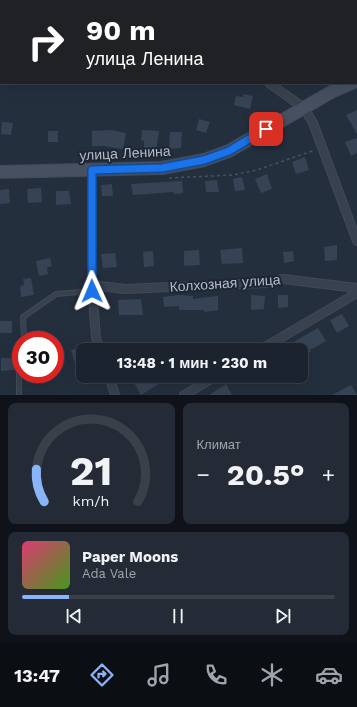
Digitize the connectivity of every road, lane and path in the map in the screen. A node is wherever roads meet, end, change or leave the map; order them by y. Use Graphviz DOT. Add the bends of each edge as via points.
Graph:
graph roads {
  1 [pos="270,84"];
  2 [pos="350,84"];
  3 [pos="304,108"];
  4 [pos="92,170"];
  5 [pos="0,172"];
  6 [pos="357,241"];
  7 [pos="92,288"];
  8 [pos="357,288"];
  9 [pos="357,293"];
  10 [pos="23,331"];
  11 [pos="98,343"];
  12 [pos="272,343"];
  13 [pos="19,383"];
  14 [pos="111,383"];
  15 [pos="204,383"];
  16 [pos="19,395"];
  17 [pos="115,395"];
  18 [pos="184,395"];
  1 -- 3 [label="street"];
  2 -- 3 [label="street, улица Ленина"];
  3 -- 4 [label="street, улица Ленина" via="229,151 204,160 162,168"];
  3 -- 6 [label="street" via="313,123"];
  4 -- 5 [label="street, улица Ленина"];
  4 -- 7 [label="street"];
  7 -- 8 [label="street, Колхозная улица" via="264,283 283,279"];
  7 -- 10 [label="lane" via="56,294 22,317"];
  7 -- 11 [label="street"];
  9 -- 12 [label="street"];
  13 -- 16 [label="lane"];
  14 -- 17 [label="street"];
  15 -- 18 [label="street"];
}
